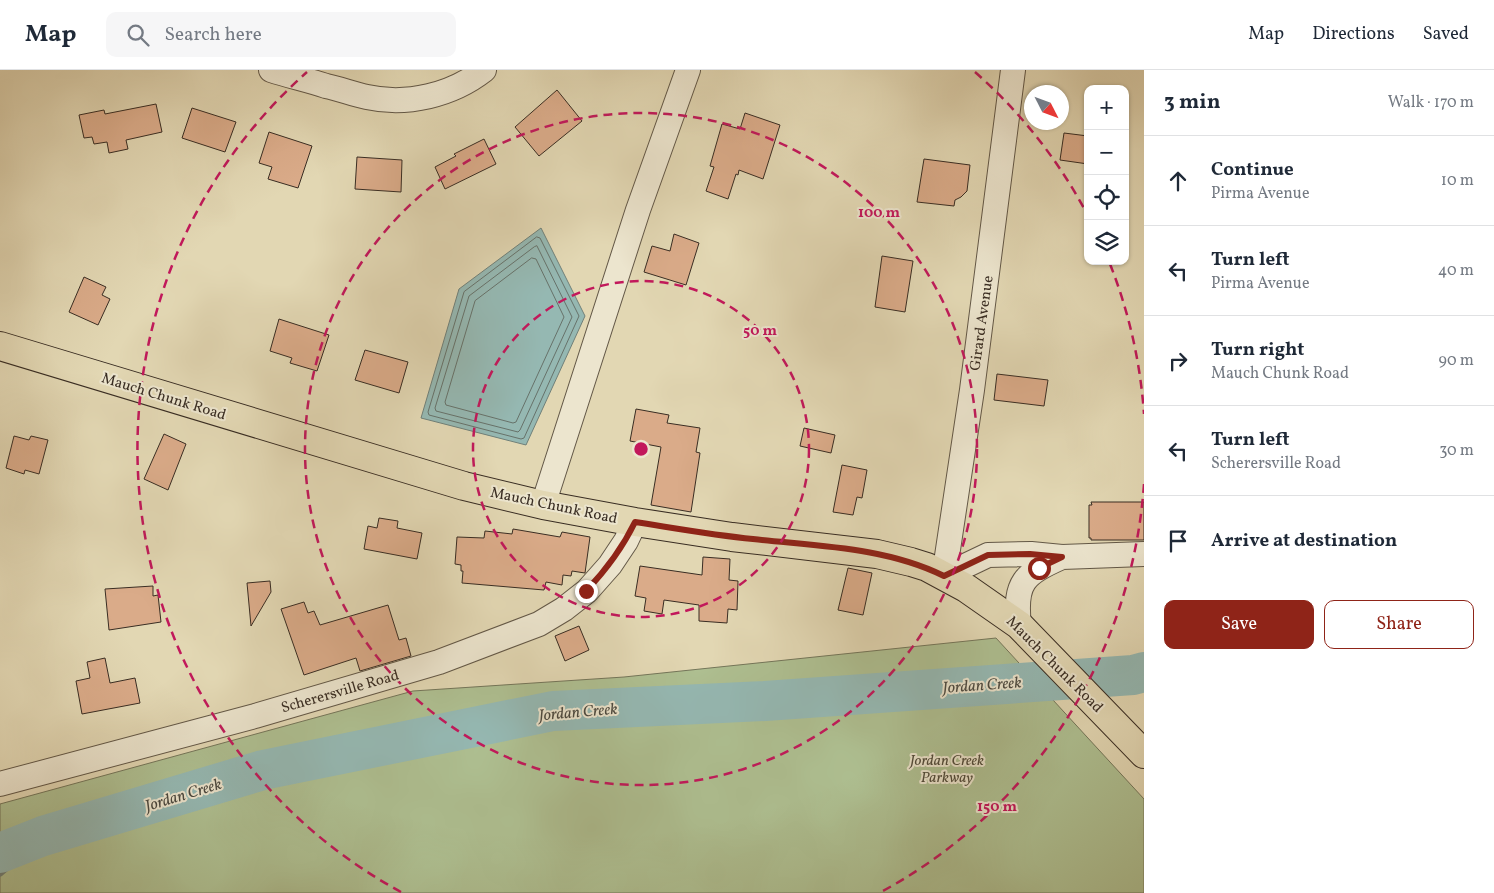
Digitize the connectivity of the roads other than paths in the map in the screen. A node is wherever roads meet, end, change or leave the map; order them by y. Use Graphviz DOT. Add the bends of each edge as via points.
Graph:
graph roads {
  1 [pos="271,70"];
  2 [pos="484,70"];
  3 [pos="688,70"];
  4 [pos="1013,70"];
  5 [pos="0,346"];
  6 [pos="543,505"];
  7 [pos="635,522"];
  8 [pos="1144,554"];
  9 [pos="1062,557"];
  10 [pos="944,576"];
  11 [pos="1019,625"];
  12 [pos="1136,745"];
  13 [pos="0,784"];
  1 -- 2 [label="street" via="369,97 394,100 424,97 448,90"];
  3 -- 6 [label="street" via="638,210"];
  4 -- 10 [label="street, Girard Avenue"];
  5 -- 6 [label="main road, Mauch Chunk Road" via="455,483"];
  6 -- 7 [label="main road, Mauch Chunk Road"];
  7 -- 10 [label="main road, Mauch Chunk Road" via="878,554 911,562"];
  7 -- 13 [label="street, Scherersville Road" via="610,564 586,591 539,624 439,662 255,716"];
  8 -- 9 [label="street"];
  9 -- 10 [label="street" via="988,555"];
  9 -- 11 [label="street" via="1039,568 1019,590 1016,604"];
  10 -- 11 [label="main road, Mauch Chunk Road"];
  11 -- 12 [label="main road, Mauch Chunk Road"];
}
